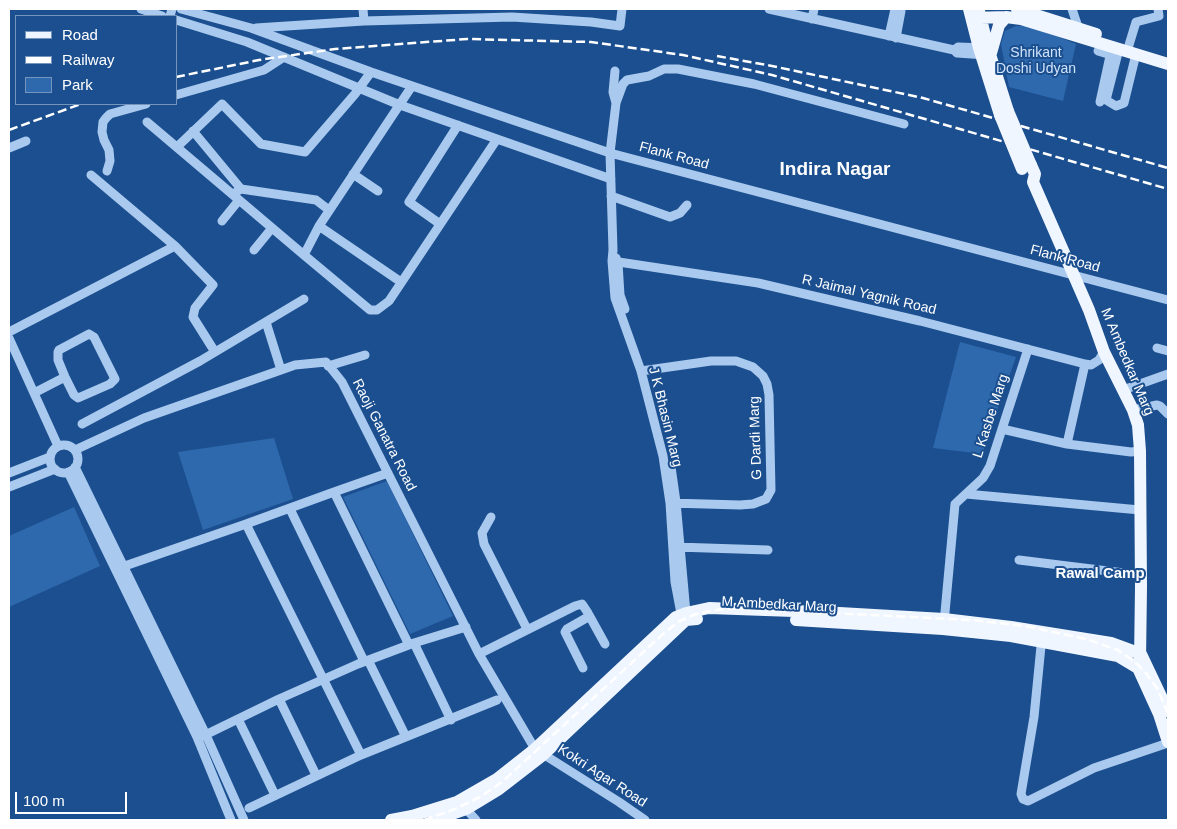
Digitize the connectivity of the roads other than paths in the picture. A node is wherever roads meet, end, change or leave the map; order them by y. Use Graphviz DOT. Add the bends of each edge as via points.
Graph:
graph roads {
  1 [pos="140,9"];
  2 [pos="181,9"];
  3 [pos="363,9"];
  4 [pos="622,9"];
  5 [pos="768,9"];
  6 [pos="814,9"];
  7 [pos="1017,9"];
  8 [pos="1072,9"];
  9 [pos="1158,9"];
  10 [pos="896,10"];
  11 [pos="152,11"];
  12 [pos="975,13"];
  13 [pos="1006,18"];
  14 [pos="812,19"];
  15 [pos="178,21"];
  16 [pos="364,22"];
  17 [pos="251,28"];
  18 [pos="1077,32"];
  19 [pos="890,36"];
  20 [pos="1121,50"];
  21 [pos="1098,51"];
  22 [pos="985,52"];
  23 [pos="1168,56"];
  24 [pos="284,57"];
  25 [pos="1168,64"];
  26 [pos="371,72"];
  27 [pos="615,72"];
  28 [pos="412,86"];
  29 [pos="359,88"];
  30 [pos="178,94"];
  31 [pos="1100,102"];
  32 [pos="616,103"];
  33 [pos="142,105"];
  34 [pos="400,105"];
  35 [pos="147,122"];
  36 [pos="904,124"];
  37 [pos="458,125"];
  38 [pos="193,131"];
  39 [pos="497,139"];
  40 [pos="26,141"];
  41 [pos="177,147"];
  42 [pos="9,148"];
  43 [pos="610,153"];
  44 [pos="107,171"];
  45 [pos="90,174"];
  46 [pos="353,174"];
  47 [pos="611,179"];
  48 [pos="378,191"];
  49 [pos="238,194"];
  50 [pos="611,196"];
  51 [pos="687,205"];
  52 [pos="329,210"];
  53 [pos="222,221"];
  54 [pos="440,224"];
  55 [pos="318,226"];
  56 [pos="272,228"];
  57 [pos="175,246"];
  58 [pos="254,250"];
  59 [pos="304,256"];
  60 [pos="615,262"];
  61 [pos="1073,275"];
  62 [pos="402,282"];
  63 [pos="304,299"];
  64 [pos="1168,300"];
  65 [pos="266,322"];
  66 [pos="9,332"];
  67 [pos="9,338"];
  68 [pos="1157,348"];
  69 [pos="1028,349"];
  70 [pos="1168,351"];
  71 [pos="216,352"];
  72 [pos="1104,352"];
  73 [pos="365,355"];
  74 [pos="1085,364"];
  75 [pos="328,366"];
  76 [pos="281,370"];
  77 [pos="643,371"];
  78 [pos="1168,374"];
  79 [pos="64,378"];
  80 [pos="1123,390"];
  81 [pos="34,393"];
  82 [pos="1133,410"];
  83 [pos="1168,414"];
  84 [pos="82,424"];
  85 [pos="1002,429"];
  86 [pos="1067,444"];
  87 [pos="58,446"];
  88 [pos="75,450"];
  89 [pos="1140,451"];
  90 [pos="50,457"];
  91 [pos="55,469"];
  92 [pos="71,470"];
  93 [pos="9,473"];
  94 [pos="388,473"];
  95 [pos="9,487"];
  96 [pos="334,492"];
  97 [pos="966,494"];
  98 [pos="673,503"];
  99 [pos="290,509"];
  100 [pos="1140,510"];
  101 [pos="491,517"];
  102 [pos="246,524"];
  103 [pos="677,547"];
  104 [pos="768,550"];
  105 [pos="1019,560"];
  106 [pos="120,568"];
  107 [pos="1140,575"];
  108 [pos="589,615"];
  109 [pos="684,618"];
  110 [pos="944,624"];
  111 [pos="466,626"];
  112 [pos="527,629"];
  113 [pos="1042,637"];
  114 [pos="412,644"];
  115 [pos="605,644"];
  116 [pos="479,654"];
  117 [pos="1140,654"];
  118 [pos="366,661"];
  119 [pos="583,668"];
  120 [pos="1138,668"];
  121 [pos="323,679"];
  122 [pos="278,699"];
  123 [pos="496,700"];
  124 [pos="1164,712"];
  125 [pos="238,719"];
  126 [pos="451,720"];
  127 [pos="202,737"];
  128 [pos="406,737"];
  129 [pos="1168,743"];
  130 [pos="539,752"];
  131 [pos="361,755"];
  132 [pos="316,775"];
  133 [pos="275,796"];
  134 [pos="249,808"];
  135 [pos="466,809"];
  136 [pos="231,820"];
  137 [pos="244,820"];
  138 [pos="391,820"];
  139 [pos="434,820"];
  140 [pos="476,820"];
  141 [pos="645,820"];
  1 -- 11 [label="street"];
  2 -- 17 [label="street, Flank Road"];
  3 -- 16 [label="street"];
  4 -- 16 [label="street" via="620,26 512,17"];
  5 -- 14 [label="street"];
  6 -- 14 [label="street"];
  7 -- 18 [label="main road"];
  8 -- 18 [label="street"];
  9 -- 20 [label="street" via="1159,16 1136,22"];
  10 -- 19 [label="street"];
  12 -- 13 [label="main road"];
  12 -- 22 [label="main road, M Ambedkar Marg"];
  13 -- 18 [label="main road"];
  13 -- 22 [label="main road"];
  14 -- 19 [label="street"];
  15 -- 24 [label="street"];
  16 -- 17 [label="street"];
  17 -- 26 [label="street, Flank Road"];
  18 -- 20 [label="main road"];
  19 -- 22 [label="street" via="957,53"];
  20 -- 20 [label="street" via="1124,103 1116,106 1106,100"];
  20 -- 21 [label="street"];
  20 -- 23 [label="main road"];
  20 -- 25 [label="main road"];
  20 -- 31 [label="street"];
  22 -- 61 [label="main road, M Ambedkar Marg, bridge" via="1004,113 1027,167 1034,174 1033,182"];
  24 -- 29 [label="street"];
  24 -- 30 [label="street" via="264,70"];
  26 -- 28 [label="street, Flank Road"];
  26 -- 29 [label="street"];
  27 -- 32 [label="street" via="613,92"];
  28 -- 34 [label="street"];
  28 -- 43 [label="street, Flank Road"];
  29 -- 34 [label="street"];
  29 -- 38 [label="street" via="305,152 261,144 222,104"];
  32 -- 36 [label="street" via="622,84 627,80 664,69 678,69 754,84"];
  32 -- 43 [label="street, J K Bhasin Marg"];
  33 -- 44 [label="street" via="110,114 103,122 102,132 110,161"];
  34 -- 37 [label="street"];
  34 -- 46 [label="street"];
  35 -- 41 [label="street"];
  37 -- 39 [label="street"];
  37 -- 54 [label="street" via="409,202"];
  38 -- 41 [label="street"];
  38 -- 49 [label="street"];
  39 -- 47 [label="street"];
  39 -- 54 [label="street"];
  40 -- 42 [label="street"];
  41 -- 49 [label="street"];
  43 -- 47 [label="street, J K Bhasin Marg"];
  43 -- 61 [label="street, Flank Road"];
  45 -- 57 [label="street"];
  46 -- 48 [label="street"];
  46 -- 52 [label="street"];
  47 -- 50 [label="street, J K Bhasin Marg"];
  49 -- 52 [label="street" via="316,200"];
  49 -- 53 [label="street"];
  49 -- 56 [label="street"];
  50 -- 51 [label="street" via="670,217"];
  50 -- 60 [label="street, J K Bhasin Marg"];
  52 -- 55 [label="street"];
  54 -- 62 [label="street"];
  55 -- 59 [label="street"];
  55 -- 62 [label="street"];
  56 -- 58 [label="street"];
  56 -- 59 [label="street"];
  57 -- 66 [label="street"];
  57 -- 71 [label="street" via="213,285 192,317"];
  59 -- 62 [label="street" via="370,310 377,310 389,301"];
  60 -- 69 [label="street, R Jaimal Yagnik Road" via="758,283 920,320"];
  60 -- 77 [label="street, J K Bhasin Marg" via="621,307"];
  61 -- 64 [label="street, Flank Road"];
  61 -- 72 [label="main road, M Ambedkar Marg"];
  63 -- 65 [label="street"];
  65 -- 71 [label="street"];
  65 -- 76 [label="street"];
  67 -- 81 [label="street"];
  68 -- 70 [label="street"];
  69 -- 74 [label="street, R Jaimal Yagnik Road"];
  69 -- 85 [label="street, L Kasbe Marg"];
  71 -- 84 [label="street"];
  72 -- 74 [label="street" via="1099,360"];
  72 -- 80 [label="main road, M Ambedkar Marg"];
  73 -- 75 [label="street"];
  74 -- 86 [label="street"];
  75 -- 76 [label="street" via="326,362"];
  75 -- 94 [label="street, Raoji Ganatra Road" via="342,382"];
  76 -- 88 [label="street" via="144,418"];
  77 -- 98 [label="street, J K Bhasin Marg"];
  77 -- 98 [label="street, G Dardi Marg" via="711,361 736,361 763,376 770,395 771,490 766,499 740,505"];
  78 -- 80 [label="street"];
  79 -- 79 [label="street" via="78,398 114,382 92,335 59,350 58,360"];
  79 -- 81 [label="street"];
  80 -- 82 [label="main road, M Ambedkar Marg"];
  81 -- 87 [label="street"];
  82 -- 83 [label="street" via="1157,405"];
  82 -- 89 [label="main road, M Ambedkar Marg"];
  85 -- 86 [label="street"];
  85 -- 97 [label="street, L Kasbe Marg" via="990,466"];
  86 -- 89 [label="street"];
  87 -- 88 [label="street" via="67,445"];
  87 -- 90 [label="street"];
  88 -- 92 [label="street" via="78,458"];
  89 -- 100 [label="main road, M Ambedkar Marg"];
  90 -- 91 [label="street"];
  90 -- 93 [label="street"];
  91 -- 92 [label="street" via="59,472"];
  91 -- 95 [label="street"];
  92 -- 106 [label="street"];
  94 -- 96 [label="street"];
  94 -- 111 [label="street, Raoji Ganatra Road"];
  96 -- 99 [label="street"];
  96 -- 114 [label="street"];
  97 -- 100 [label="street"];
  97 -- 110 [label="street, L Kasbe Marg" via="955,504"];
  98 -- 103 [label="street, J K Bhasin Marg"];
  99 -- 102 [label="street"];
  99 -- 118 [label="street"];
  100 -- 107 [label="main road, M Ambedkar Marg"];
  101 -- 112 [label="street" via="482,533 484,544"];
  102 -- 106 [label="street"];
  102 -- 121 [label="street"];
  103 -- 104 [label="street"];
  103 -- 109 [label="street, J K Bhasin Marg" via="675,582"];
  105 -- 107 [label="street"];
  106 -- 127 [label="street"];
  107 -- 117 [label="main road, M Ambedkar Marg"];
  108 -- 112 [label="street" via="584,605 579,604"];
  108 -- 115 [label="street"];
  108 -- 119 [label="street" via="565,632"];
  109 -- 110 [label="main road, M Ambedkar Marg"];
  109 -- 130 [label="main road"];
  110 -- 113 [label="main road, M Ambedkar Marg" via="1011,636"];
  111 -- 114 [label="street"];
  111 -- 116 [label="street, Raoji Ganatra Road"];
  112 -- 116 [label="street"];
  113 -- 117 [label="main road" via="1111,643"];
  113 -- 120 [label="main road, M Ambedkar Marg" via="1118,656"];
  113 -- 129 [label="street" via="1034,717 1021,794 1023,799 1028,800 1094,768"];
  114 -- 118 [label="street"];
  114 -- 126 [label="street"];
  116 -- 130 [label="street, Raoji Ganatra Road"];
  117 -- 120 [label="main road, M Ambedkar Marg"];
  117 -- 124 [label="main road"];
  118 -- 121 [label="street"];
  118 -- 128 [label="street"];
  120 -- 124 [label="main road"];
  121 -- 122 [label="street"];
  121 -- 131 [label="street"];
  122 -- 125 [label="street"];
  122 -- 132 [label="street"];
  123 -- 126 [label="street"];
  124 -- 129 [label="main road"];
  125 -- 127 [label="street"];
  125 -- 133 [label="street"];
  126 -- 128 [label="street"];
  127 -- 136 [label="street"];
  127 -- 137 [label="street"];
  128 -- 131 [label="street"];
  130 -- 135 [label="main road" via="499,789"];
  130 -- 138 [label="main road" via="457,802"];
  130 -- 141 [label="street, Kokri Agar Road"];
  131 -- 132 [label="street"];
  132 -- 133 [label="street"];
  133 -- 134 [label="street"];
  135 -- 139 [label="main road"];
  135 -- 140 [label="street"];
}
